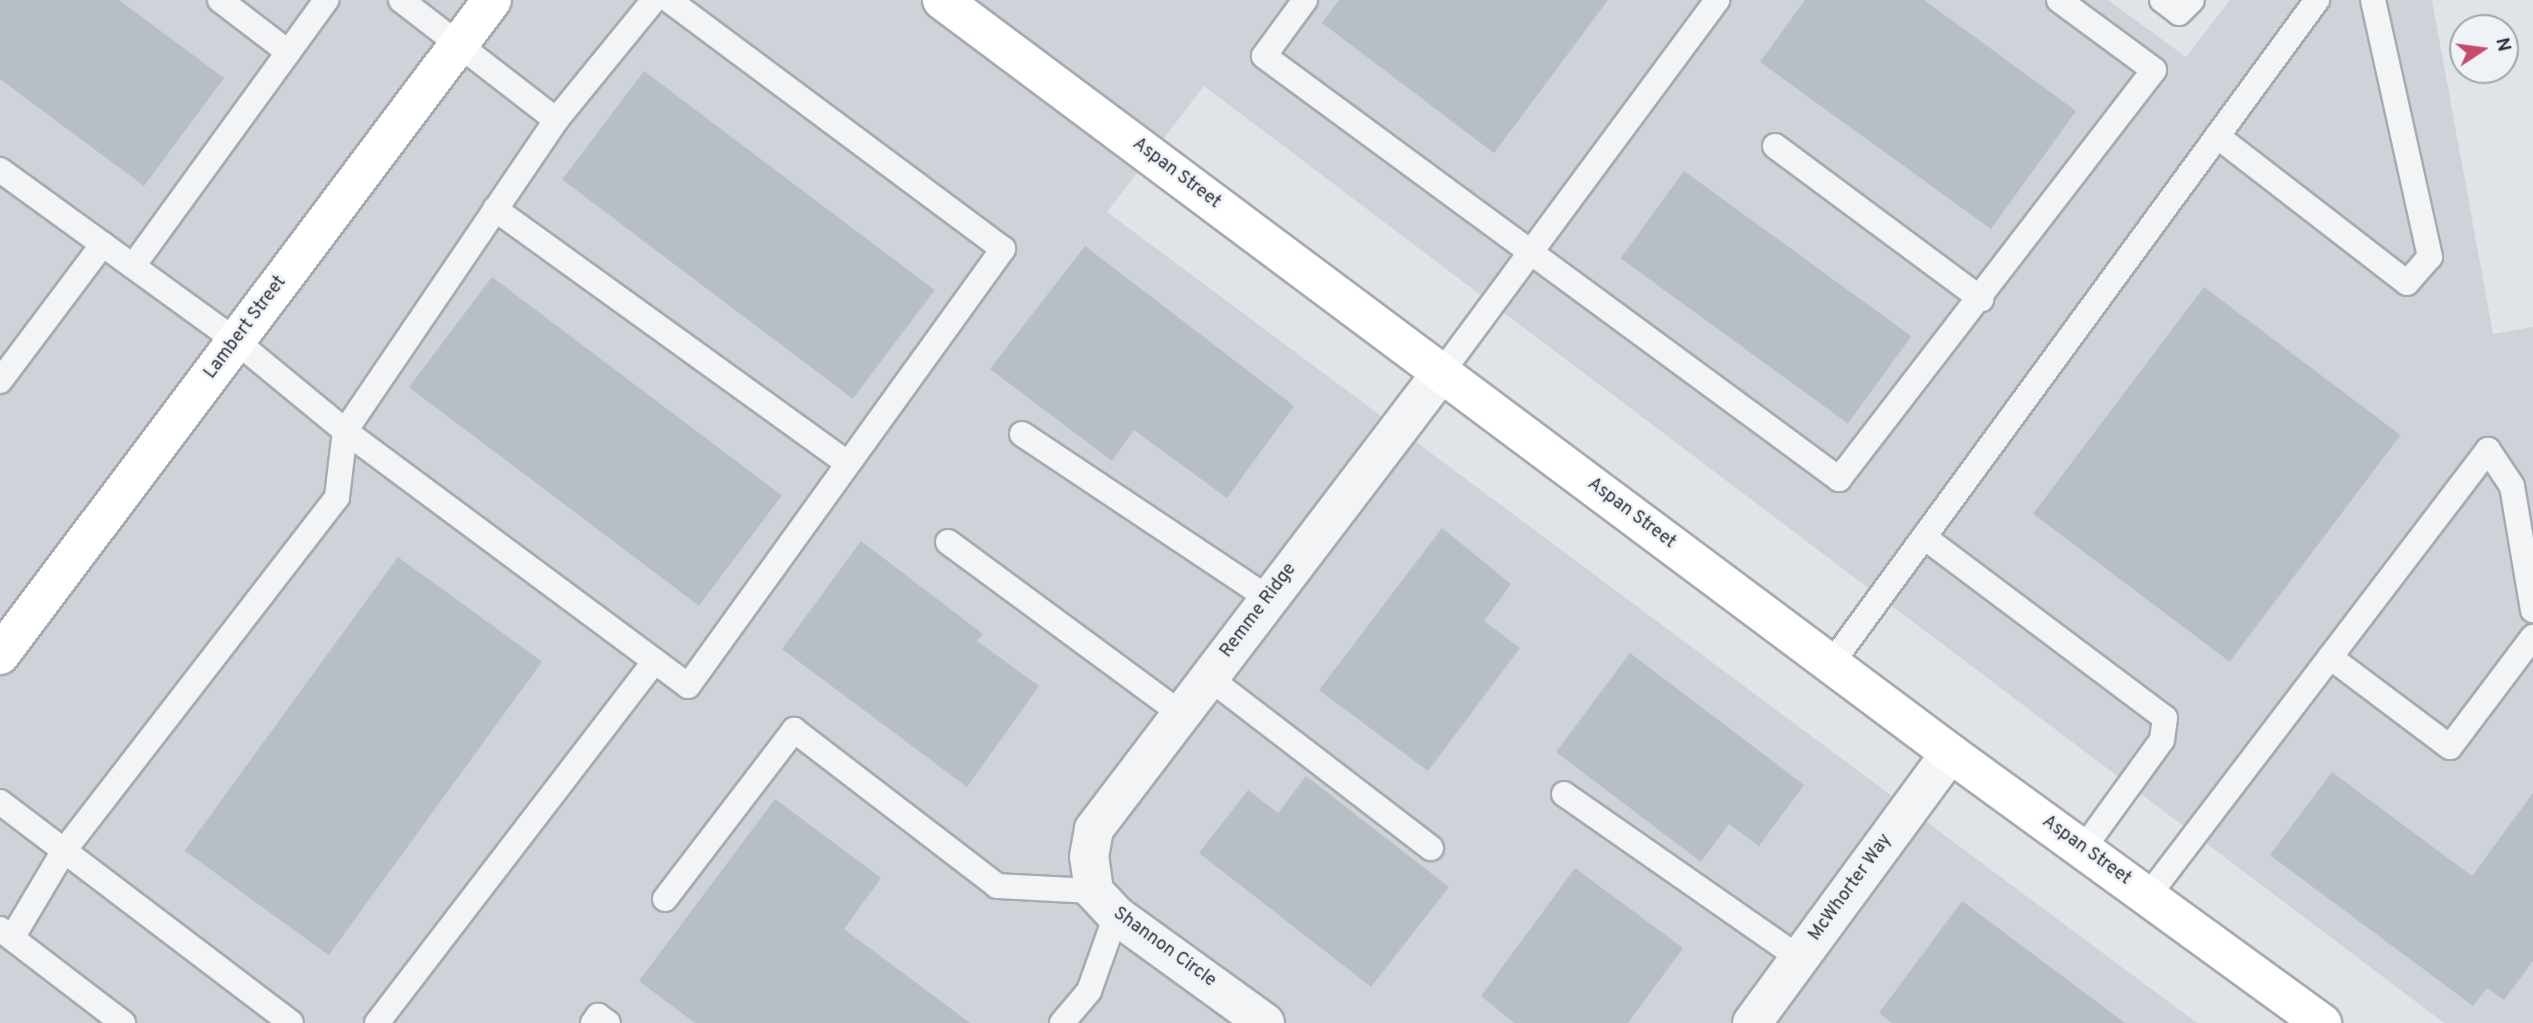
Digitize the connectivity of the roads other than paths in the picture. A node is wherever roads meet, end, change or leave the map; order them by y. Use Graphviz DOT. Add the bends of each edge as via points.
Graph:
graph roads {
  1 [pos="220,0"];
  2 [pos="326,0"];
  3 [pos="401,0"];
  4 [pos="492,0"];
  5 [pos="654,0"];
  6 [pos="669,0"];
  7 [pos="942,0"];
  8 [pos="1305,0"];
  9 [pos="1717,0"];
  10 [pos="2059,0"];
  11 [pos="2162,0"];
  12 [pos="2192,0"];
  13 [pos="2317,0"];
  14 [pos="2373,0"];
  15 [pos="461,41"];
  16 [pos="288,52"];
  17 [pos="556,120"];
  18 [pos="2217,136"];
  19 [pos="1775,146"];
  20 [pos="0,170"];
  21 [pos="495,209"];
  22 [pos="103,244"];
  23 [pos="1531,252"];
  24 [pos="133,266"];
  25 [pos="1981,299"];
  26 [pos="236,341"];
  27 [pos="1442,372"];
  28 [pos="0,381"];
  29 [pos="345,430"];
  30 [pos="1022,433"];
  31 [pos="848,464"];
  32 [pos="1924,537"];
  33 [pos="948,542"];
  34 [pos="1268,598"];
  35 [pos="2533,610"];
  36 [pos="2533,637"];
  37 [pos="0,655"];
  38 [pos="2330,657"];
  39 [pos="655,661"];
  40 [pos="1831,664"];
  41 [pos="1208,677"];
  42 [pos="1180,713"];
  43 [pos="1950,753"];
  44 [pos="1564,794"];
  45 [pos="0,802"];
  46 [pos="1431,848"];
  47 [pos="2083,849"];
  48 [pos="63,852"];
  49 [pos="1099,888"];
  50 [pos="2148,896"];
  51 [pos="665,899"];
  52 [pos="6,934"];
  53 [pos="1800,958"];
  54 [pos="2301,1017"];
  55 [pos="1760,1020"];
  56 [pos="123,1023"];
  57 [pos="291,1023"];
  58 [pos="377,1023"];
  59 [pos="593,1023"];
  60 [pos="608,1023"];
  61 [pos="1062,1023"];
  62 [pos="1265,1023"];
  1 -- 16 [label="lane"];
  2 -- 16 [label="lane"];
  3 -- 15 [label="lane"];
  4 -- 15 [label="street, Lambert Street"];
  5 -- 17 [label="lane"];
  6 -- 31 [label="lane" via="1003,249"];
  7 -- 27 [label="street, Aspan Street"];
  8 -- 23 [label="lane" via="1264,56"];
  9 -- 23 [label="lane"];
  10 -- 25 [label="lane" via="2154,70"];
  11 -- 12 [label="lane" via="2179,13"];
  13 -- 18 [label="lane"];
  14 -- 18 [label="lane" via="2430,257 2407,283"];
  15 -- 17 [label="lane"];
  15 -- 26 [label="street, Lambert Street"];
  16 -- 24 [label="lane"];
  17 -- 21 [label="lane"];
  18 -- 32 [label="lane"];
  19 -- 25 [label="lane"];
  20 -- 22 [label="lane"];
  21 -- 29 [label="lane"];
  21 -- 31 [label="lane"];
  22 -- 24 [label="lane"];
  22 -- 28 [label="lane"];
  23 -- 25 [label="lane" via="1839,479"];
  23 -- 27 [label="lane"];
  24 -- 26 [label="lane"];
  26 -- 29 [label="lane"];
  26 -- 37 [label="street, Lambert Street"];
  27 -- 34 [label="street, Remme Ridge"];
  27 -- 40 [label="street, Aspan Street"];
  29 -- 39 [label="lane"];
  29 -- 48 [label="lane" via="337,497"];
  30 -- 34 [label="lane"];
  31 -- 39 [label="lane" via="688,686"];
  32 -- 40 [label="lane"];
  32 -- 47 [label="lane" via="2165,718 2162,740"];
  33 -- 42 [label="lane"];
  34 -- 41 [label="street, Remme Ridge"];
  35 -- 38 [label="lane" via="2512,486 2488,450"];
  36 -- 38 [label="lane" via="2450,747"];
  38 -- 50 [label="lane"];
  39 -- 58 [label="lane"];
  40 -- 43 [label="street, Aspan Street"];
  41 -- 42 [label="street, Remme Ridge"];
  41 -- 46 [label="lane"];
  42 -- 49 [label="street, Remme Ridge" via="1094,829"];
  43 -- 47 [label="street, Aspan Street"];
  43 -- 53 [label="street, McWhorter Way"];
  44 -- 53 [label="lane"];
  45 -- 48 [label="lane"];
  47 -- 50 [label="street, Aspan Street"];
  48 -- 52 [label="lane"];
  48 -- 57 [label="lane"];
  49 -- 51 [label="lane" via="997,886 794,730"];
  49 -- 61 [label="lane" via="1089,991"];
  49 -- 62 [label="street, Shannon Circle"];
  50 -- 54 [label="street, Aspan Street"];
  52 -- 56 [label="lane"];
  53 -- 55 [label="street, McWhorter Way"];
  59 -- 60 [label="lane" via="598,1016"];
}
